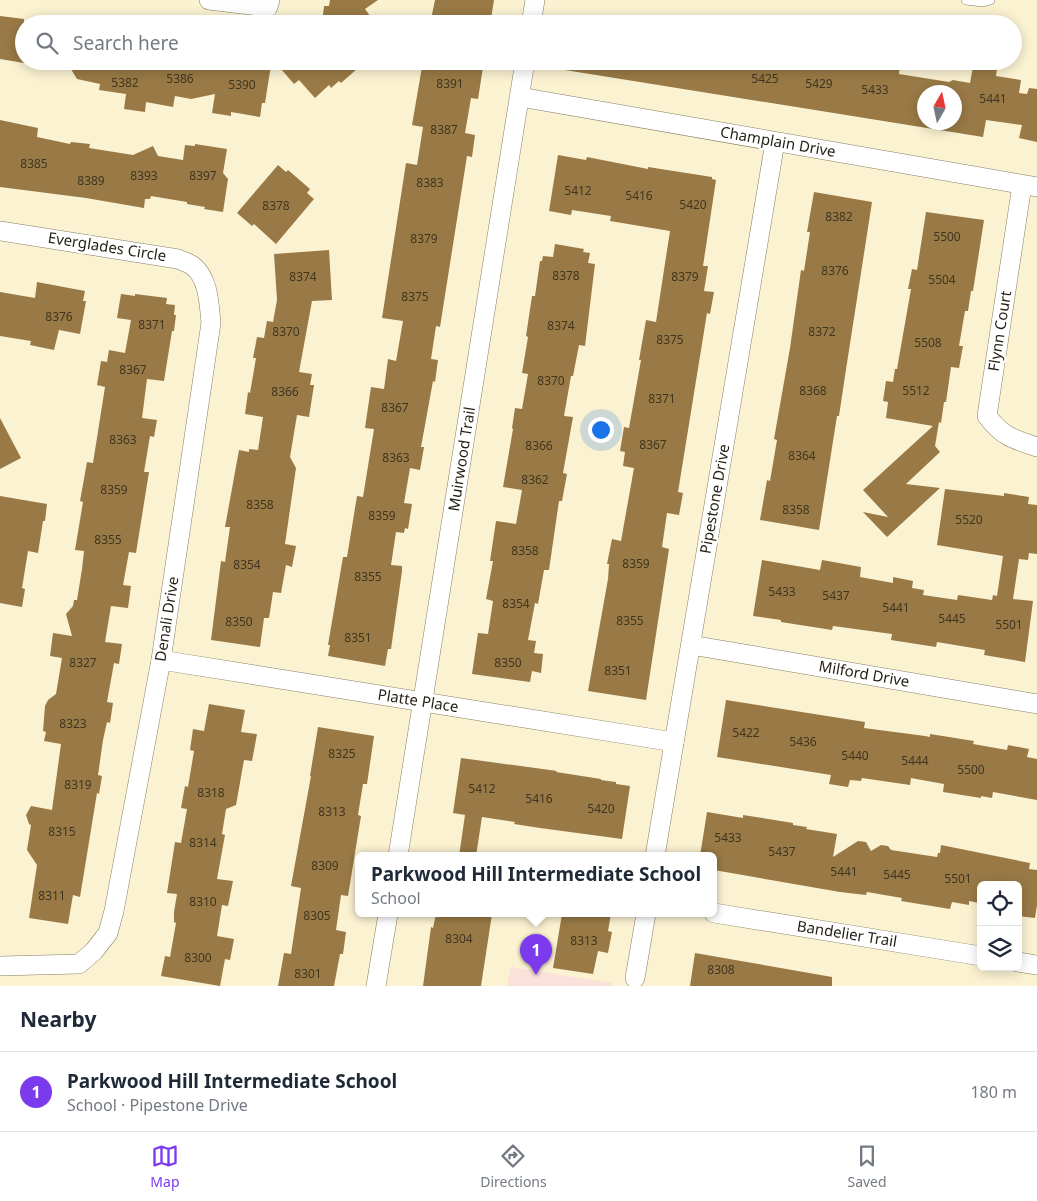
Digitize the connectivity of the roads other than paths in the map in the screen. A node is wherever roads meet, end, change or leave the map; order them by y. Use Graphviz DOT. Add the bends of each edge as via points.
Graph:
graph roads {
  1 [pos="209,0"];
  2 [pos="270,0"];
  3 [pos="535,0"];
  4 [pos="966,0"];
  5 [pos="990,0"];
  6 [pos="532,15"];
  7 [pos="524,70"];
  8 [pos="520,97"];
  9 [pos="775,142"];
  10 [pos="1030,186"];
  11 [pos="0,230"];
  12 [pos="204,281"];
  13 [pos="1037,447"];
  14 [pos="691,645"];
  15 [pos="161,660"];
  16 [pos="423,702"];
  17 [pos="1037,704"];
  18 [pos="674,742"];
  19 [pos="399,852"];
  20 [pos="656,852"];
  21 [pos="717,913"];
  22 [pos="388,917"];
  23 [pos="645,917"];
  24 [pos="977,955"];
  25 [pos="1022,962"];
  26 [pos="1037,964"];
  27 [pos="0,966"];
  28 [pos="635,978"];
  29 [pos="376,986"];
  1 -- 2 [label="street" via="268,7"];
  3 -- 6 [label="street"];
  4 -- 5 [label="lane"];
  7 -- 8 [label="street, Muirwood Trail"];
  8 -- 9 [label="street, Champlain Drive"];
  8 -- 16 [label="street, Muirwood Trail"];
  9 -- 10 [label="street, Champlain Drive"];
  9 -- 14 [label="street, Pipestone Drive"];
  10 -- 13 [label="street, Flynn Court" via="987,416 998,431"];
  11 -- 12 [label="street, Everglades Circle" via="178,259 193,266"];
  12 -- 15 [label="street, Denali Drive" via="211,323"];
  14 -- 17 [label="street, Milford Drive"];
  14 -- 18 [label="street, Pipestone Drive"];
  15 -- 16 [label="street, Platte Place"];
  15 -- 27 [label="street, Denali Drive" via="108,932 94,951 78,964"];
  16 -- 18 [label="street, Platte Place"];
  16 -- 19 [label="street, Muirwood Trail"];
  18 -- 20 [label="street, Pipestone Drive"];
  21 -- 24 [label="street, Bandelier Trail"];
  22 -- 29 [label="street"];
  23 -- 28 [label="street"];
  25 -- 26 [label="street"];
}
